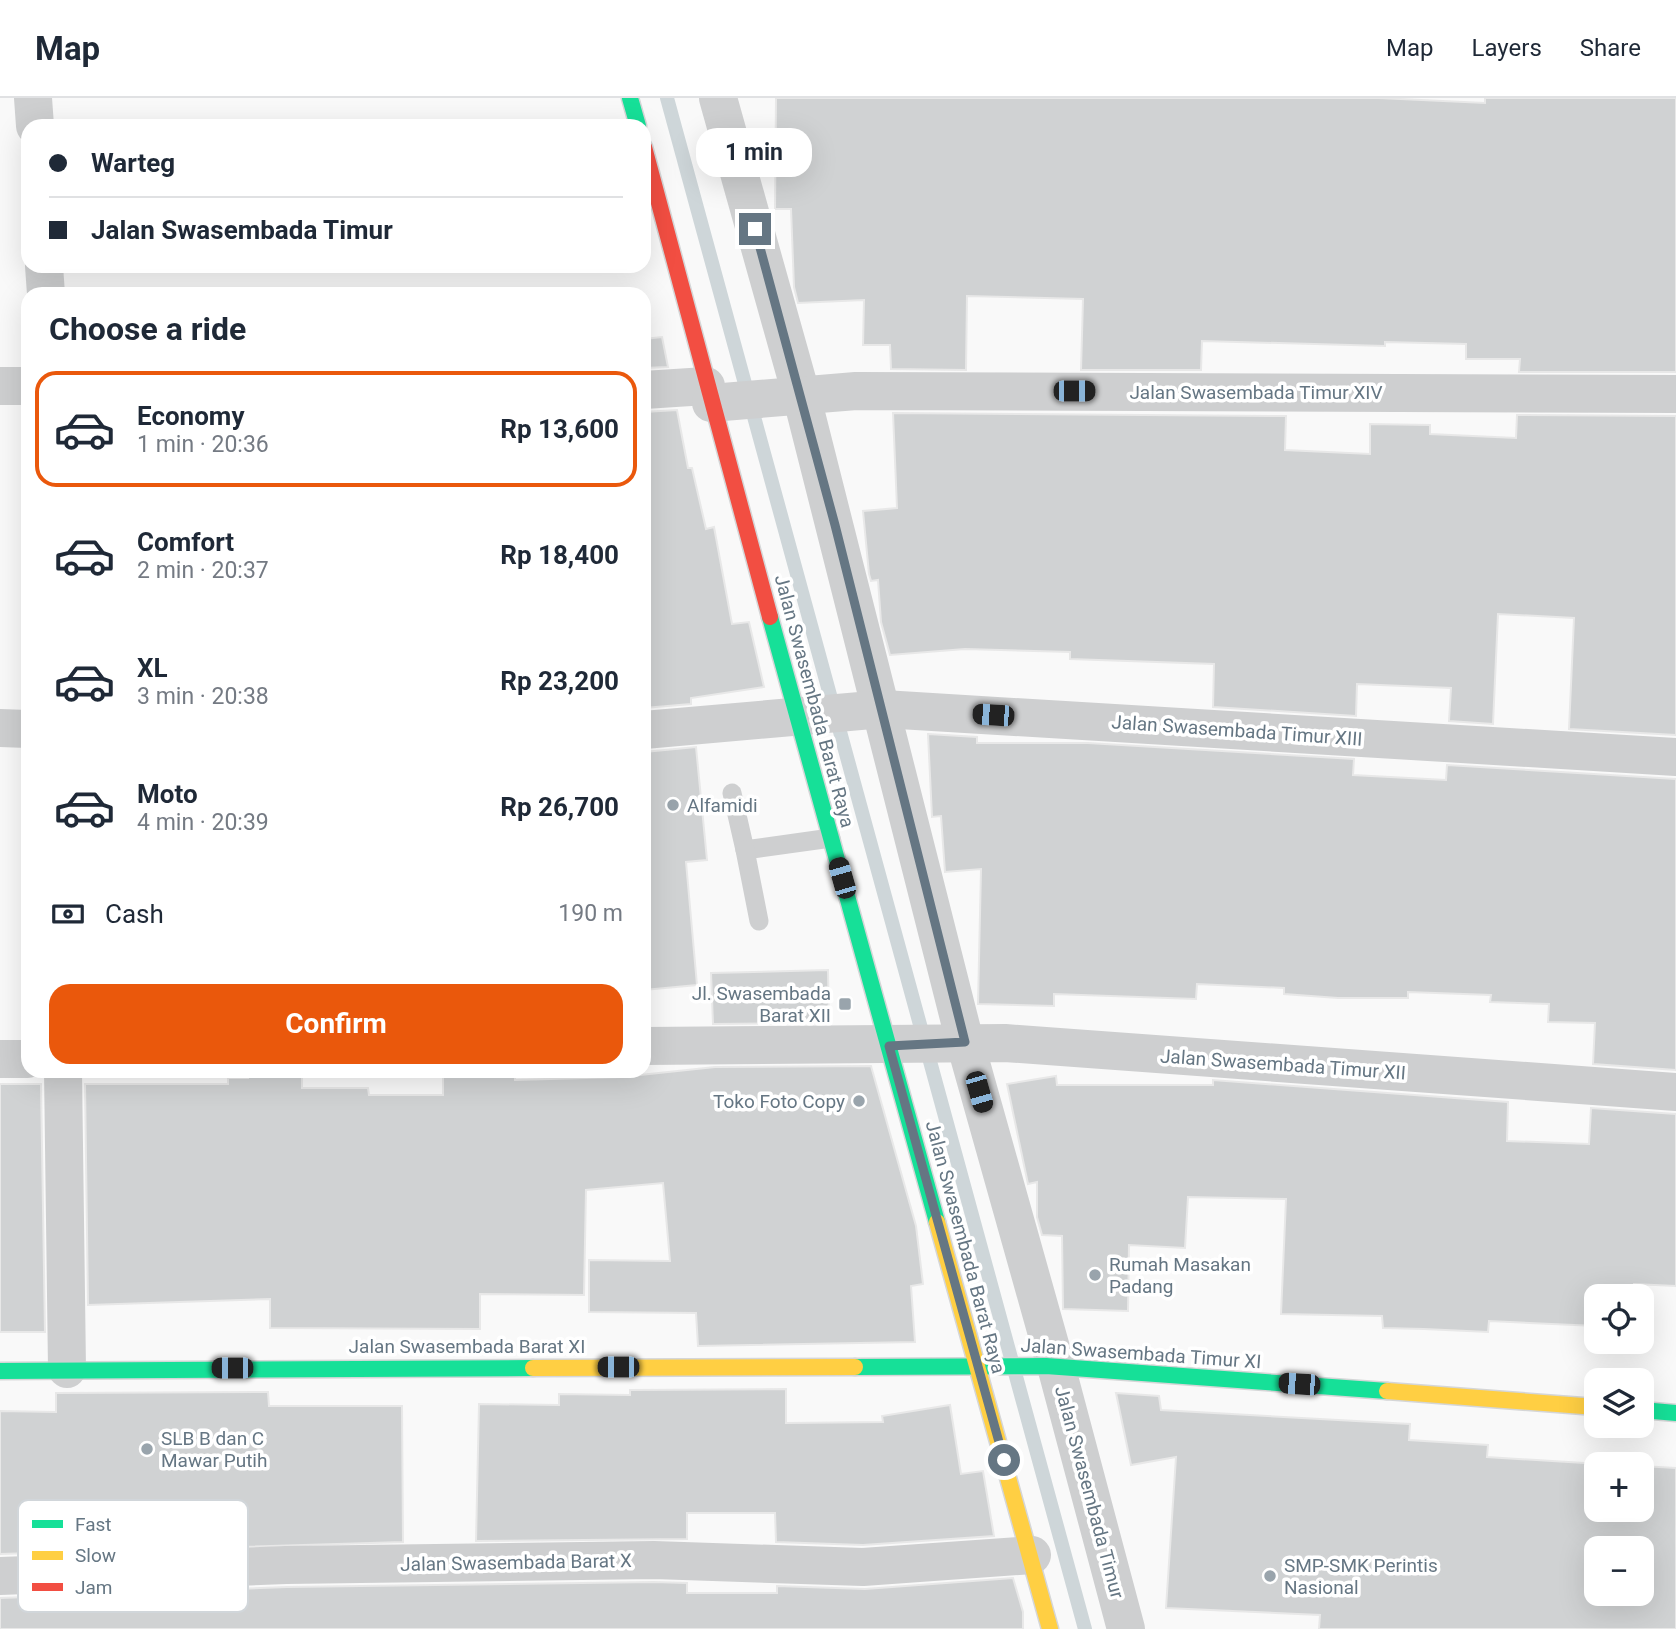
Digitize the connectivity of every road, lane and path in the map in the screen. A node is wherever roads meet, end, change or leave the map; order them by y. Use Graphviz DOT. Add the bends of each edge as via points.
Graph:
graph roads {
  1 [pos="33,98"];
  2 [pos="630,98"];
  3 [pos="718,98"];
  4 [pos="34,119"];
  5 [pos="636,119"];
  6 [pos="651,172"];
  7 [pos="0,386"];
  8 [pos="21,386"];
  9 [pos="651,391"];
  10 [pos="1676,394"];
  11 [pos="792,396"];
  12 [pos="713,397"];
  13 [pos="875,709"];
  14 [pos="806,714"];
  15 [pos="0,728"];
  16 [pos="21,729"];
  17 [pos="651,729"];
  18 [pos="1676,757"];
  19 [pos="732,793"];
  20 [pos="831,838"];
  21 [pos="745,850"];
  22 [pos="759,921"];
  23 [pos="960,1043"];
  24 [pos="895,1045"];
  25 [pos="651,1046"];
  26 [pos="0,1059"];
  27 [pos="21,1059"];
  28 [pos="62,1078"];
  29 [pos="1676,1092"];
  30 [pos="976,1366"];
  31 [pos="1051,1366"];
  32 [pos="66,1369"];
  33 [pos="0,1371"];
  34 [pos="1584,1406"];
  35 [pos="1654,1411"];
  36 [pos="1676,1413"];
  37 [pos="1032,1555"];
  38 [pos="248,1566"];
  39 [pos="18,1575"];
  40 [pos="0,1576"];
  41 [pos="1050,1629"];
  42 [pos="1126,1629"];
  1 -- 4 [label="street"];
  2 -- 5 [label="street"];
  3 -- 11 [label="street, Jalan Swasembada Timur"];
  6 -- 12 [label="street, Jalan Swasembada Barat Raya"];
  7 -- 8 [label="street"];
  9 -- 12 [label="street, Jalan Swasembada Timur XIV"];
  10 -- 11 [label="street, Jalan Swasembada Timur XIV" via="856,391"];
  11 -- 12 [label="street, Jalan Swasembada Timur XIV"];
  11 -- 13 [label="street, Jalan Swasembada Timur"];
  12 -- 14 [label="street, Jalan Swasembada Barat Raya"];
  13 -- 14 [label="street, Jalan Swasembada Timur XIII"];
  13 -- 18 [label="street, Jalan Swasembada Timur XIII"];
  13 -- 23 [label="street, Jalan Swasembada Timur"];
  14 -- 17 [label="street, Jalan Swasembada Timur XIII"];
  14 -- 20 [label="street, Jalan Swasembada Barat Raya"];
  15 -- 16 [label="street"];
  19 -- 21 [label="lane"];
  20 -- 21 [label="lane"];
  20 -- 24 [label="street, Jalan Swasembada Barat Raya"];
  21 -- 22 [label="lane"];
  23 -- 24 [label="street, Jalan Swasembada Timur XII"];
  23 -- 29 [label="street, Jalan Swasembada Timur XII"];
  23 -- 31 [label="street, Jalan Swasembada Timur"];
  24 -- 25 [label="street, Jalan Swasembada Timur XII"];
  24 -- 30 [label="street, Jalan Swasembada Barat Raya"];
  26 -- 27 [label="street"];
  28 -- 32 [label="street"];
  30 -- 31 [label="street, Jalan Swasembada Timur XI"];
  30 -- 32 [label="street, Jalan Swasembada Barat XI"];
  30 -- 37 [label="street, Jalan Swasembada Barat Raya"];
  31 -- 34 [label="street, Jalan Swasembada Timur XI"];
  31 -- 42 [label="street, Jalan Swasembada Timur"];
  32 -- 33 [label="street, Jalan Swasembada Barat XI"];
  35 -- 36 [label="street"];
  37 -- 38 [label="street, Jalan Swasembada Barat X" via="863,1567 654,1560"];
  37 -- 41 [label="street, Jalan Swasembada Barat Raya"];
  39 -- 40 [label="street, Jalan Swasembada Barat X"];
}
